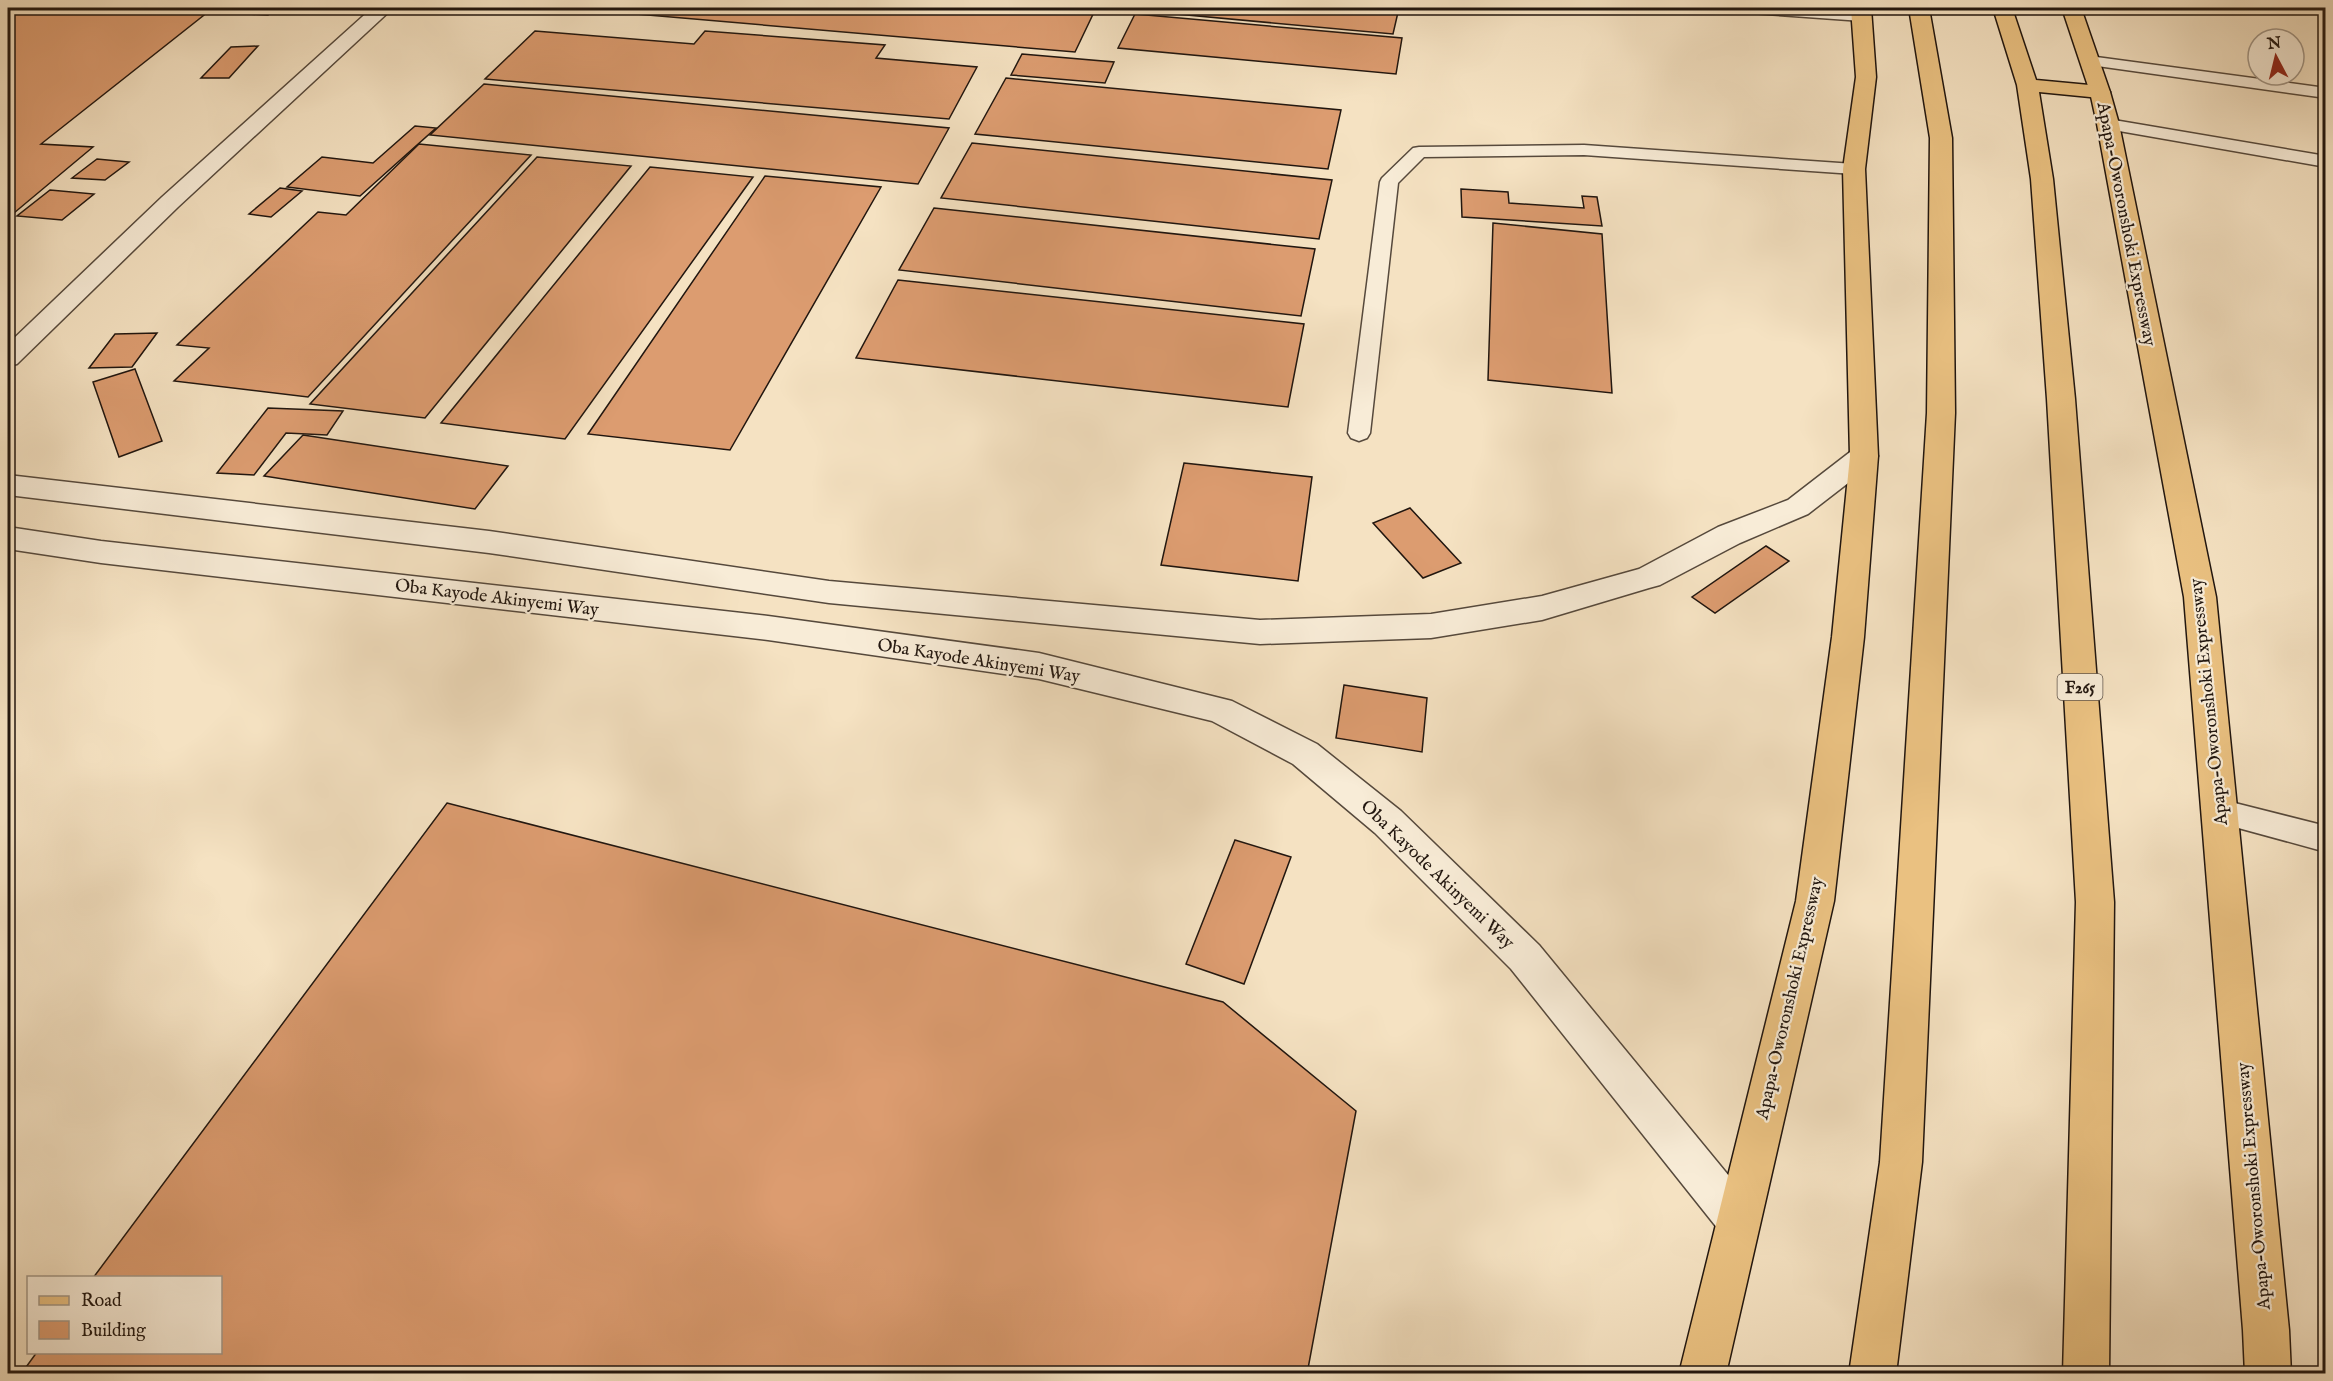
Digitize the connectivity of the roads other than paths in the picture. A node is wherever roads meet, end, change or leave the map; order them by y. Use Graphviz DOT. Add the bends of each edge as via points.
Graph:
graph roads {
  1 [pos="383,8"];
  2 [pos="1751,8"];
  3 [pos="1919,8"];
  4 [pos="2002,8"];
  5 [pos="2071,8"];
  6 [pos="1861,12"];
  7 [pos="2089,61"];
  8 [pos="2027,85"];
  9 [pos="2100,92"];
  10 [pos="2325,93"];
  11 [pos="2108,124"];
  12 [pos="2325,162"];
  13 [pos="1854,169"];
  14 [pos="8,358"];
  15 [pos="1359,433"];
  16 [pos="1864,456"];
  17 [pos="8,485"];
  18 [pos="8,538"];
  19 [pos="2219,811"];
  20 [pos="2325,839"];
  21 [pos="1737,1219"];
  22 [pos="1702,1374"];
  23 [pos="1872,1374"];
  24 [pos="2086,1374"];
  25 [pos="2268,1374"];
  1 -- 14 [label="street" via="170,202"];
  2 -- 6 [label="lane"];
  3 -- 23 [label="main road" via="1941,138 1941,413 1901,1162"];
  4 -- 8 [label="main road, F265"];
  5 -- 7 [label="main road, Apapa-Oworonshoki Expressway"];
  6 -- 13 [label="main road, Apapa-Oworonshoki Expressway" via="1866,77"];
  7 -- 9 [label="main road, Apapa-Oworonshoki Expressway"];
  7 -- 10 [label="lane"];
  8 -- 9 [label="main road"];
  8 -- 24 [label="main road, F265" via="2042,179 2061,399 2095,902"];
  9 -- 11 [label="main road, Apapa-Oworonshoki Expressway"];
  11 -- 12 [label="lane"];
  11 -- 19 [label="main road, Apapa-Oworonshoki Expressway" via="2200,597"];
  13 -- 15 [label="lane" via="1584,150 1419,152 1389,182"];
  13 -- 16 [label="main road, Apapa-Oworonshoki Expressway"];
  16 -- 17 [label="street" via="1798,507 1729,535 1649,577 1542,608 1431,626 1260,632 829,592 489,542"];
  16 -- 21 [label="main road, Apapa-Oworonshoki Expressway" via="1848,637 1815,901"];
  18 -- 21 [label="street, Oba Kayode Akinyemi Way" via="768,628 1039,666 1220,710 1305,754 1388,822 1526,957"];
  19 -- 20 [label="lane"];
  19 -- 25 [label="main road, Apapa-Oworonshoki Expressway"];
  21 -- 22 [label="main road, Apapa-Oworonshoki Expressway"];
}
